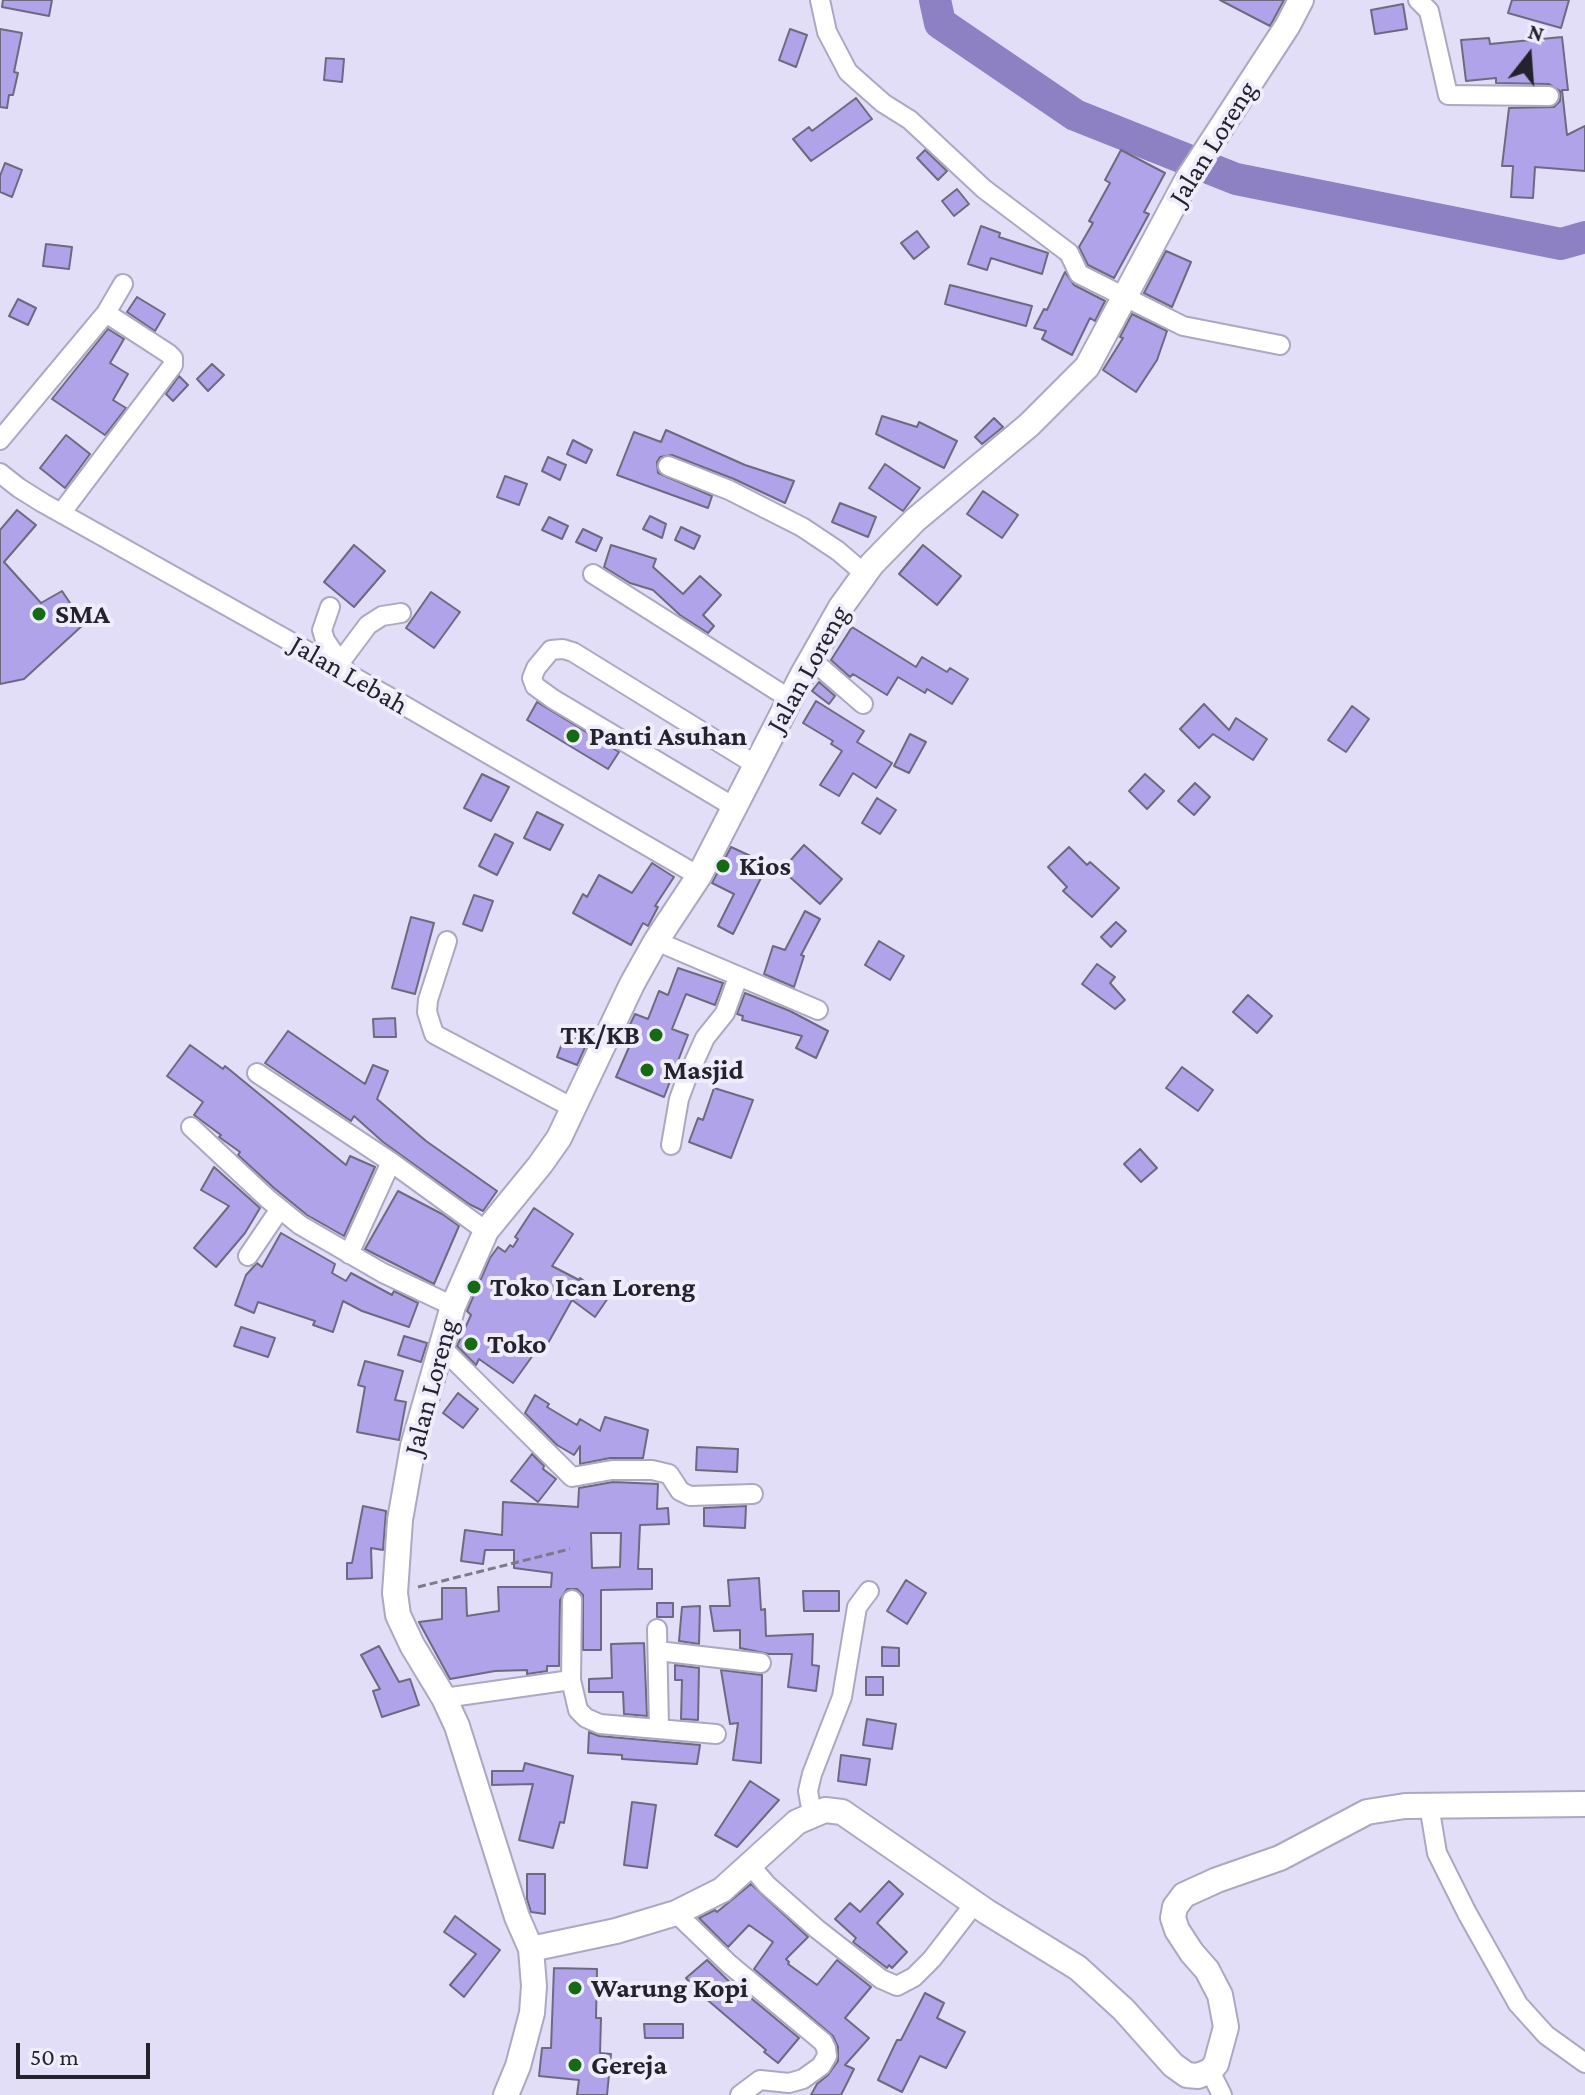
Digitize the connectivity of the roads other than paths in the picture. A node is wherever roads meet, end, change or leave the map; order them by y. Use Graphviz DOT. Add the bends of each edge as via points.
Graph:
graph roads {
  1 [pos="820,0"];
  2 [pos="1301,0"];
  3 [pos="1418,0"];
  4 [pos="1549,96"];
  5 [pos="123,284"];
  6 [pos="1125,296"];
  7 [pos="106,313"];
  8 [pos="1280,345"];
  9 [pos="0,440"];
  10 [pos="668,466"];
  11 [pos="0,473"];
  12 [pos="62,512"];
  13 [pos="593,574"];
  14 [pos="865,574"];
  15 [pos="330,607"];
  16 [pos="401,613"];
  17 [pos="811,659"];
  18 [pos="344,667"];
  19 [pos="790,699"];
  20 [pos="863,704"];
  21 [pos="756,765"];
  22 [pos="734,807"];
  23 [pos="699,876"];
  24 [pos="447,941"];
  25 [pos="656,941"];
  26 [pos="738,977"];
  27 [pos="818,1010"];
  28 [pos="257,1073"];
  29 [pos="573,1108"];
  30 [pos="191,1127"];
  31 [pos="671,1145"];
  32 [pos="391,1162"];
  33 [pos="280,1209"];
  34 [pos="486,1231"];
  35 [pos="349,1254"];
  36 [pos="248,1256"];
  37 [pos="453,1306"];
  38 [pos="441,1347"];
  39 [pos="753,1494"];
  40 [pos="869,1591"];
  41 [pos="572,1600"];
  42 [pos="657,1629"];
  43 [pos="658,1651"];
  44 [pos="761,1663"];
  45 [pos="571,1680"];
  46 [pos="444,1698"];
  47 [pos="659,1728"];
  48 [pos="716,1734"];
  49 [pos="1585,1804"];
  50 [pos="1429,1805"];
  51 [pos="812,1814"];
  52 [pos="749,1864"];
  53 [pos="975,1903"];
  54 [pos="676,1913"];
  55 [pos="531,1949"];
  56 [pos="1585,2063"];
  57 [pos="1210,2071"];
  58 [pos="506,2095"];
  59 [pos="740,2095"];
  60 [pos="1222,2095"];
  1 -- 6 [label="street" via="836,52 866,90 910,120 984,189 1069,253 1079,274"];
  2 -- 6 [label="street, Jalan Loreng" via="1187,180"];
  3 -- 4 [label="street" via="1429,11 1448,95"];
  5 -- 7 [label="street"];
  6 -- 8 [label="street" via="1183,326"];
  6 -- 14 [label="street, Jalan Loreng" via="1087,367 915,520"];
  7 -- 9 [label="street"];
  7 -- 12 [label="street" via="169,354 173,365"];
  10 -- 14 [label="street" via="802,527"];
  11 -- 12 [label="street, Jalan Lebah"];
  12 -- 18 [label="street, Jalan Lebah"];
  13 -- 19 [label="street"];
  14 -- 17 [label="street, Jalan Loreng"];
  15 -- 18 [label="street" via="322,630"];
  16 -- 18 [label="street" via="368,625"];
  17 -- 19 [label="street, Jalan Loreng"];
  17 -- 20 [label="street"];
  18 -- 23 [label="street, Jalan Lebah"];
  19 -- 21 [label="street, Jalan Loreng"];
  21 -- 22 [label="street, Jalan Loreng"];
  21 -- 22 [label="street" via="573,652 551,650 536,668 535,686 553,699"];
  22 -- 23 [label="street, Jalan Loreng"];
  23 -- 25 [label="street, Jalan Loreng"];
  24 -- 29 [label="street" via="428,1000 434,1034"];
  25 -- 26 [label="street"];
  25 -- 29 [label="street, Jalan Loreng"];
  26 -- 27 [label="street"];
  26 -- 31 [label="street" via="725,1013 705,1038 686,1080"];
  28 -- 32 [label="street"];
  29 -- 34 [label="street, Jalan Loreng" via="540,1165"];
  30 -- 33 [label="street"];
  32 -- 34 [label="street"];
  32 -- 35 [label="street"];
  33 -- 35 [label="street"];
  33 -- 36 [label="street"];
  34 -- 37 [label="street, Jalan Loreng"];
  35 -- 37 [label="street"];
  37 -- 38 [label="street, Jalan Loreng"];
  38 -- 39 [label="street" via="572,1477 652,1470 669,1474 690,1496"];
  38 -- 46 [label="street, Jalan Loreng" via="413,1446 395,1593 398,1615"];
  40 -- 51 [label="street" via="857,1607 842,1697 812,1774"];
  41 -- 45 [label="street"];
  42 -- 43 [label="street"];
  43 -- 44 [label="street"];
  43 -- 47 [label="street"];
  45 -- 46 [label="street"];
  45 -- 47 [label="street" via="574,1703 586,1718 611,1726"];
  46 -- 55 [label="street, Jalan Loreng"];
  47 -- 48 [label="street"];
  49 -- 50 [label="street"];
  50 -- 56 [label="street" via="1437,1853 1518,2004 1546,2035"];
  50 -- 57 [label="street" via="1367,1812 1280,1858 1179,1900 1173,1918 1177,1930 1207,1970 1224,2010 1225,2039"];
  51 -- 52 [label="street"];
  51 -- 53 [label="street" via="842,1812"];
  52 -- 53 [label="street" via="817,1929 897,1986 932,1959"];
  52 -- 54 [label="street" via="722,1890"];
  53 -- 57 [label="street" via="1078,1968 1182,2073 1198,2076"];
  54 -- 55 [label="street"];
  54 -- 59 [label="street" via="826,2048 821,2066 803,2079 760,2080"];
  55 -- 58 [label="street, Jalan Loreng" via="532,2013"];
  57 -- 60 [label="street"];
}
